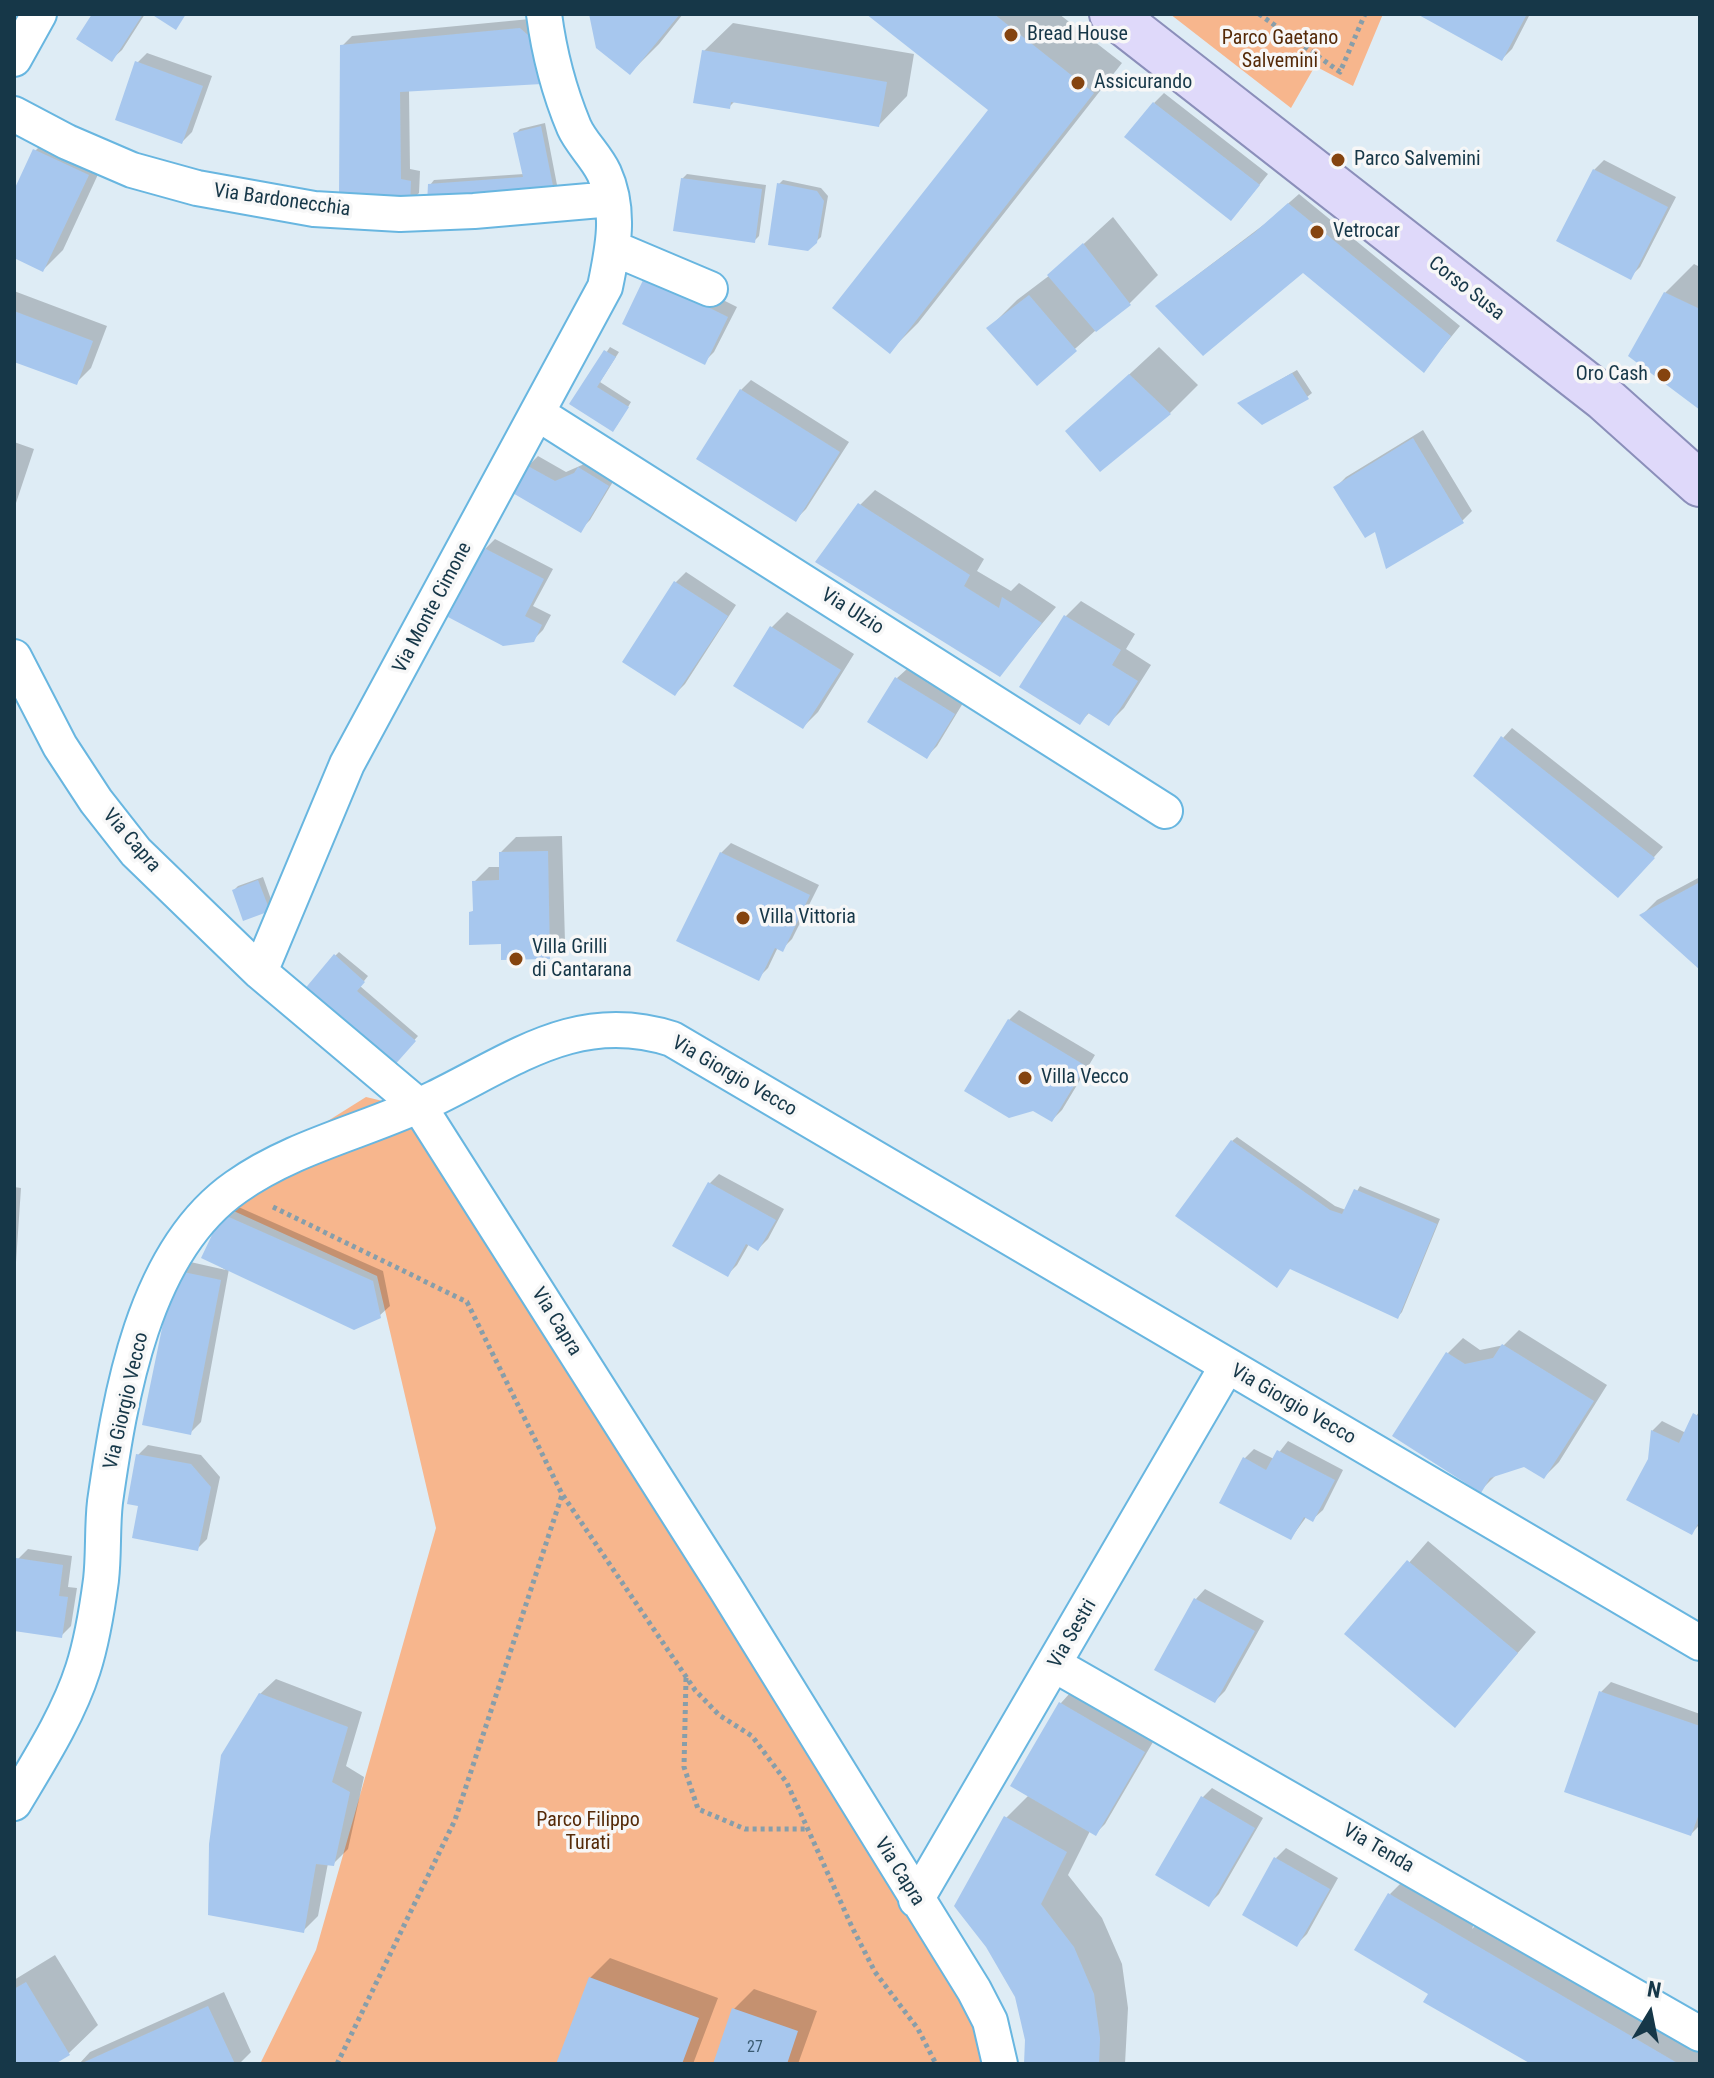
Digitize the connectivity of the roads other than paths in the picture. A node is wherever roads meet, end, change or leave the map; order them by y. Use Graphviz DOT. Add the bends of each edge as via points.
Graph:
graph roads {
  1 [pos="544,14"];
  2 [pos="1112,14"];
  3 [pos="30,17"];
  4 [pos="14,59"];
  5 [pos="14,114"];
  6 [pos="612,199"];
  7 [pos="613,248"];
  8 [pos="710,289"];
  9 [pos="537,413"];
  10 [pos="1700,484"];
  11 [pos="14,657"];
  12 [pos="1165,811"];
  13 [pos="260,972"];
  14 [pos="419,1106"];
  15 [pos="1227,1366"];
  16 [pos="1700,1643"];
  17 [pos="1055,1665"];
  18 [pos="14,1803"];
  19 [pos="916,1900"];
  20 [pos="1700,2034"];
  21 [pos="1000,2064"];
  1 -- 6 [label="street, Via Monte Cimone" via="557,78 575,129 605,175"];
  2 -- 10 [label="main road, Corso Susa" via="1573,373"];
  3 -- 4 [label="street"];
  5 -- 6 [label="street, Via Bardonecchia" via="132,170 314,209 400,214"];
  6 -- 7 [label="street, Via Monte Cimone"];
  7 -- 8 [label="street"];
  7 -- 9 [label="street, Via Monte Cimone" via="605,287"];
  9 -- 12 [label="street, Via Ulzio"];
  9 -- 13 [label="street, Via Monte Cimone" via="347,764"];
  11 -- 13 [label="street, Via Capra" via="60,746 96,801 136,852"];
  13 -- 14 [label="street, Via Capra"];
  14 -- 15 [label="street, Via Giorgio Vecco" via="567,1036 599,1029 647,1031 672,1039"];
  14 -- 18 [label="street, Via Giorgio Vecco" via="278,1162 207,1211 181,1244 141,1331 118,1430 105,1504 101,1579 83,1670"];
  14 -- 19 [label="street, Via Capra"];
  15 -- 16 [label="street, Via Giorgio Vecco"];
  15 -- 17 [label="street, Via Sestri"];
  17 -- 19 [label="street, Via Sestri"];
  17 -- 20 [label="street, Via Tenda"];
  19 -- 21 [label="street, Via Capra" via="990,2021"];
}
